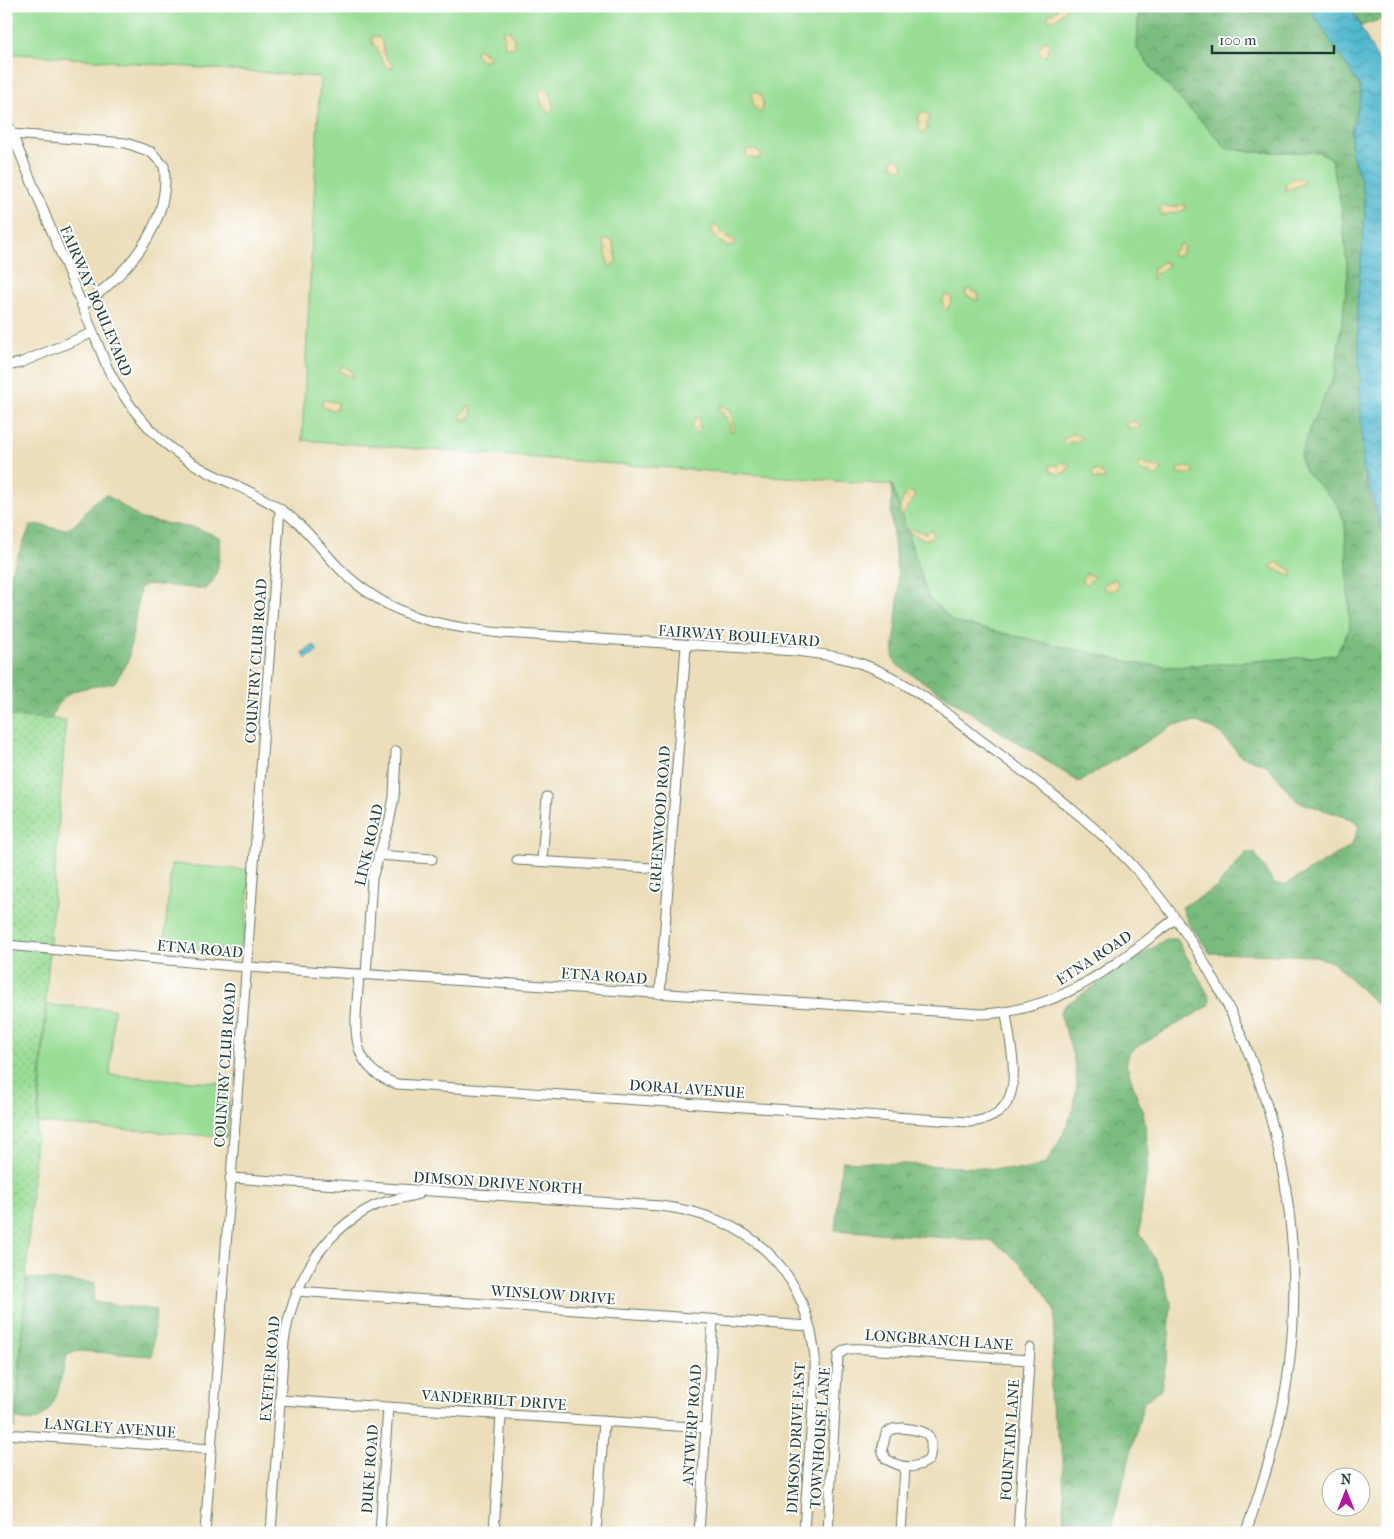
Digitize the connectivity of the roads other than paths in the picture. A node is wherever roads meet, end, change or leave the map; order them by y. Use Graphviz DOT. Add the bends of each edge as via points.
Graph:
graph roads {
  1 [pos="6,120"];
  2 [pos="12,134"];
  3 [pos="82,306"];
  4 [pos="92,333"];
  5 [pos="6,366"];
  6 [pos="280,509"];
  7 [pos="686,646"];
  8 [pos="396,751"];
  9 [pos="546,797"];
  10 [pos="378,855"];
  11 [pos="432,859"];
  12 [pos="517,860"];
  13 [pos="542,861"];
  14 [pos="670,869"];
  15 [pos="1174,919"];
  16 [pos="6,945"];
  17 [pos="246,967"];
  18 [pos="363,975"];
  19 [pos="660,994"];
  20 [pos="1006,1013"];
  21 [pos="230,1178"];
  22 [pos="426,1192"];
  23 [pos="756,1241"];
  24 [pos="296,1291"];
  25 [pos="713,1320"];
  26 [pos="809,1326"];
  27 [pos="846,1348"];
  28 [pos="1030,1348"];
  29 [pos="1029,1360"];
  30 [pos="281,1400"];
  31 [pos="388,1407"];
  32 [pos="502,1415"];
  33 [pos="604,1421"];
  34 [pos="706,1428"];
  35 [pos="6,1434"];
  36 [pos="211,1449"];
  37 [pos="905,1467"];
  38 [pos="205,1533"];
  39 [pos="271,1533"];
  40 [pos="380,1533"];
  41 [pos="494,1533"];
  42 [pos="596,1533"];
  43 [pos="699,1533"];
  44 [pos="804,1533"];
  45 [pos="828,1533"];
  46 [pos="901,1533"];
  47 [pos="1018,1533"];
  48 [pos="1245,1533"];
  1 -- 2 [label="street, FAIRWAY BOULEVARD"];
  2 -- 3 [label="street, FAIRWAY BOULEVARD"];
  2 -- 3 [label="street" via="126,142 151,152 164,166 164,195 151,234 121,272"];
  3 -- 4 [label="street, FAIRWAY BOULEVARD"];
  4 -- 5 [label="street"];
  4 -- 6 [label="street, FAIRWAY BOULEVARD" via="128,403 158,438 190,462"];
  6 -- 7 [label="street, FAIRWAY BOULEVARD" via="296,521 358,585 413,617 457,628 501,633"];
  6 -- 17 [label="street, COUNTRY CLUB ROAD"];
  7 -- 14 [label="street, GREENWOOD ROAD"];
  7 -- 15 [label="street, FAIRWAY BOULEVARD" via="820,654 863,664 892,678 917,693 1088,822 1142,876"];
  8 -- 10 [label="street, LINK ROAD" via="392,806"];
  9 -- 13 [label="street"];
  10 -- 11 [label="street"];
  10 -- 18 [label="street, LINK ROAD" via="372,878"];
  12 -- 13 [label="street"];
  13 -- 14 [label="street"];
  14 -- 19 [label="street, GREENWOOD ROAD"];
  15 -- 20 [label="street, ETNA ROAD" via="1076,990"];
  15 -- 48 [label="street, FAIRWAY BOULEVARD" via="1218,987 1251,1056 1276,1138 1289,1211 1294,1302 1288,1376 1277,1434"];
  16 -- 17 [label="street, ETNA ROAD"];
  17 -- 18 [label="street, ETNA ROAD"];
  17 -- 21 [label="street, COUNTRY CLUB ROAD"];
  18 -- 19 [label="street, ETNA ROAD"];
  18 -- 20 [label="street, DORAL AVENUE" via="356,1034 361,1057 375,1075 397,1084 969,1122 996,1115 1012,1093 1014,1074"];
  19 -- 20 [label="street, ETNA ROAD" via="953,1013"];
  21 -- 22 [label="street, DIMSON DRIVE NORTH"];
  21 -- 36 [label="street, COUNTRY CLUB ROAD"];
  22 -- 23 [label="street, DIMSON DRIVE NORTH" via="686,1210 726,1222"];
  22 -- 24 [label="street, EXETER ROAD" via="375,1206 345,1225 313,1258"];
  23 -- 26 [label="street, DIMSON DRIVE EAST" via="780,1265 799,1299"];
  24 -- 25 [label="street, WINSLOW DRIVE"];
  24 -- 30 [label="street, EXETER ROAD" via="288,1313 284,1342"];
  25 -- 26 [label="street, WINSLOW DRIVE"];
  25 -- 34 [label="street, ANTWERP ROAD"];
  26 -- 44 [label="street, DIMSON DRIVE EAST" via="815,1371"];
  27 -- 29 [label="street, LONGBRANCH LANE"];
  27 -- 45 [label="street, TOWNHOUSE LANE" via="838,1356"];
  28 -- 29 [label="street, FOUNTAIN LANE"];
  29 -- 47 [label="street, FOUNTAIN LANE"];
  30 -- 31 [label="street, VANDERBILT DRIVE"];
  30 -- 39 [label="street, EXETER ROAD"];
  31 -- 32 [label="street, VANDERBILT DRIVE"];
  31 -- 40 [label="street, DUKE ROAD"];
  32 -- 33 [label="street, VANDERBILT DRIVE"];
  32 -- 41 [label="street"];
  33 -- 34 [label="street, VANDERBILT DRIVE"];
  33 -- 42 [label="street"];
  34 -- 43 [label="street, ANTWERP ROAD"];
  35 -- 36 [label="street, LANGLEY AVENUE"];
  36 -- 38 [label="street, COUNTRY CLUB ROAD"];
  37 -- 37 [label="street" via="886,1459 882,1450 886,1433 893,1428 923,1431 929,1435 929,1460"];
  37 -- 46 [label="street"];
}
